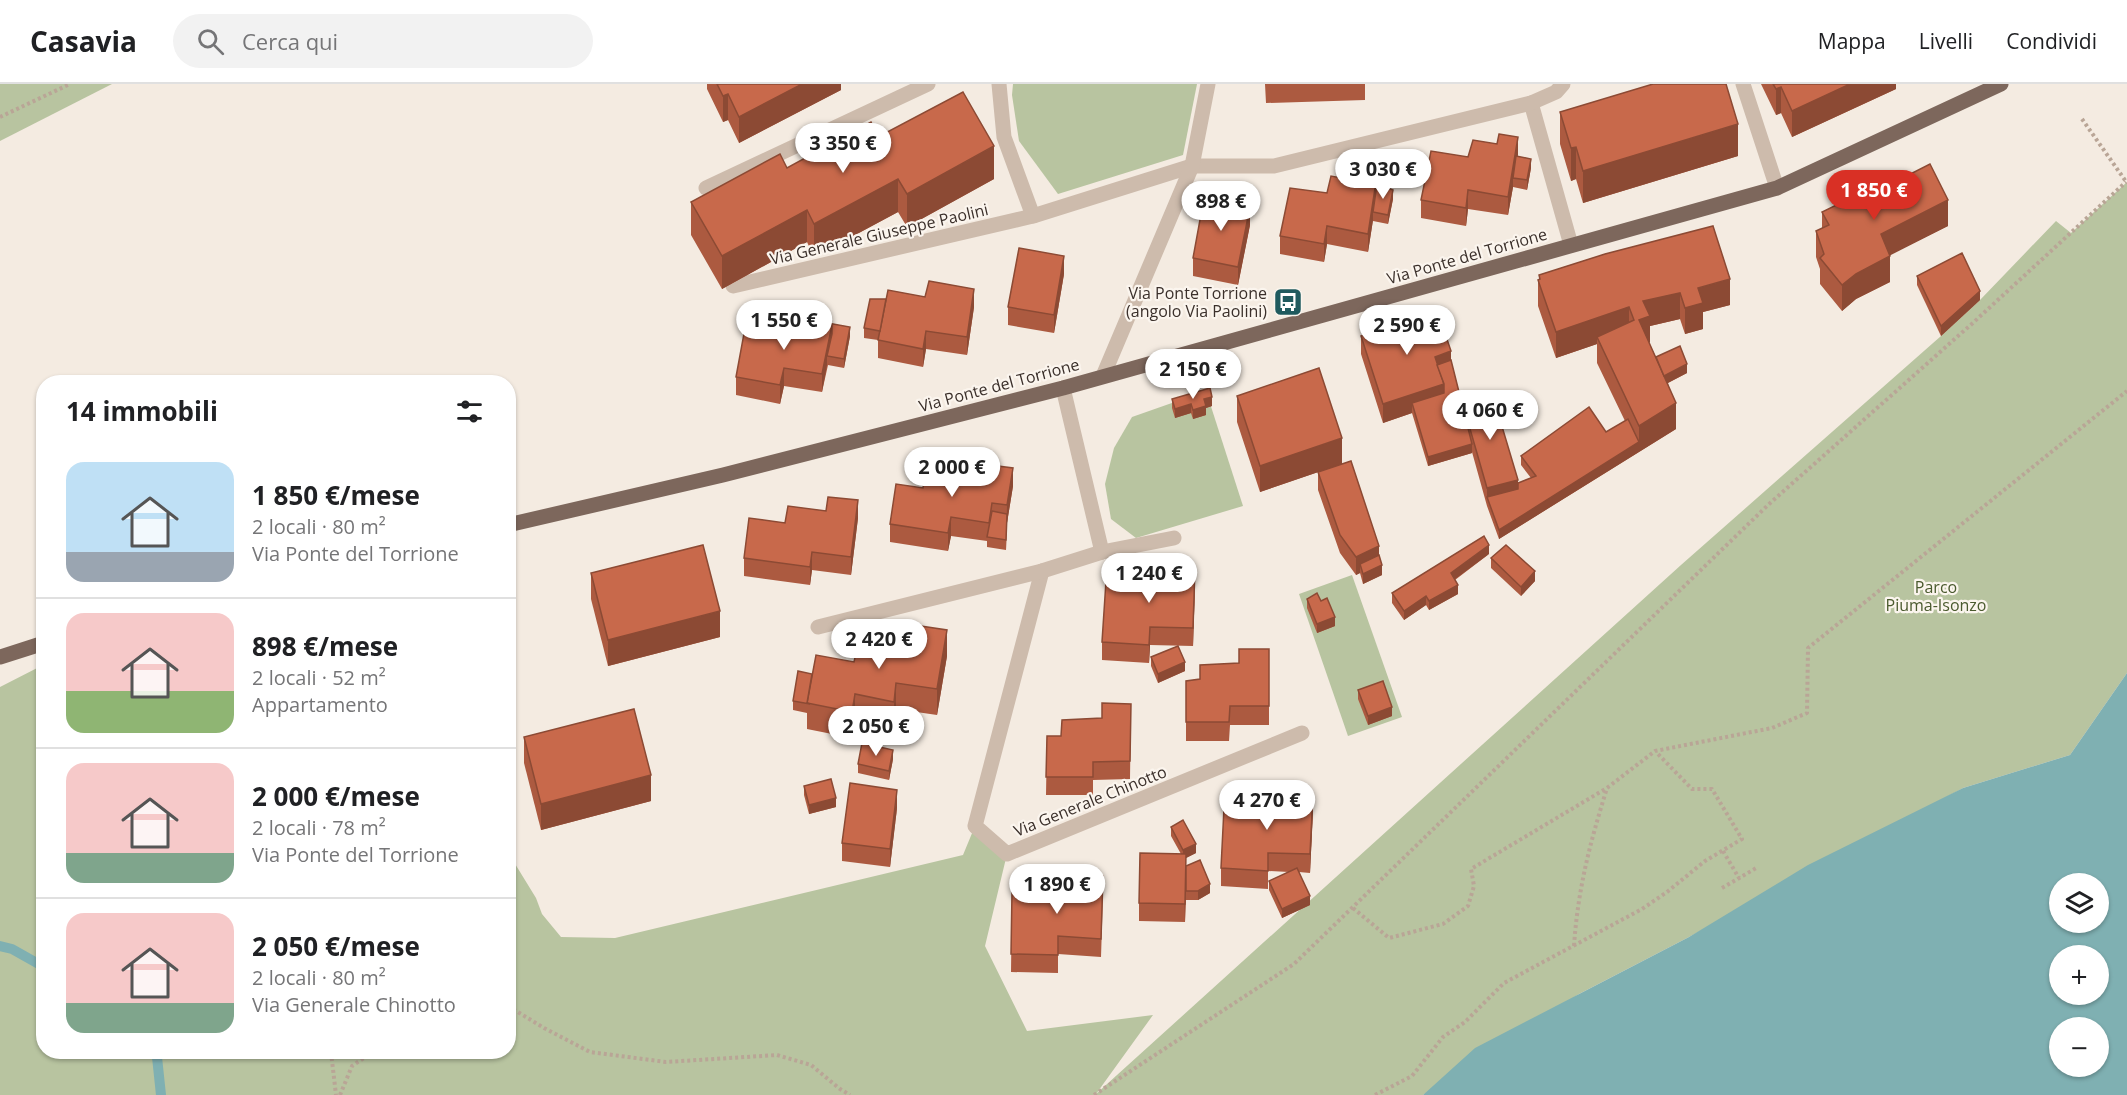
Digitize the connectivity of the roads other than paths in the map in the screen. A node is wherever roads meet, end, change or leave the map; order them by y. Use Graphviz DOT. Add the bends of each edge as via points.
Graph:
graph roads {
  1 [pos="928,84"];
  2 [pos="999,84"];
  3 [pos="1208,84"];
  4 [pos="1563,84"];
  5 [pos="1743,84"];
  6 [pos="2001,84"];
  7 [pos="1531,103"];
  8 [pos="1192,166"];
  9 [pos="706,188"];
  10 [pos="1777,188"];
  11 [pos="1033,216"];
  12 [pos="1571,245"];
  13 [pos="733,286"];
  14 [pos="1103,376"];
  15 [pos="1063,388"];
  16 [pos="516,523"];
  17 [pos="1174,538"];
  18 [pos="1102,552"];
  19 [pos="1042,571"];
  20 [pos="818,627"];
  21 [pos="36,646"];
  22 [pos="0,657"];
  23 [pos="1302,734"];
  1 -- 9 [label="street"];
  2 -- 11 [label="street" via="1004,137"];
  3 -- 8 [label="street"];
  4 -- 7 [label="street, Via Generale Giuseppe Paolini" via="1556,92"];
  5 -- 10 [label="street"];
  6 -- 10 [label="main road, Via Ponte del Torrione"];
  7 -- 8 [label="street, Via Generale Giuseppe Paolini" via="1274,166"];
  7 -- 12 [label="street"];
  8 -- 11 [label="street, Via Generale Giuseppe Paolini"];
  8 -- 14 [label="street"];
  10 -- 12 [label="main road, Via Ponte del Torrione"];
  11 -- 13 [label="street, Via Generale Giuseppe Paolini"];
  12 -- 14 [label="main road, Via Ponte del Torrione"];
  14 -- 15 [label="main road, Via Ponte del Torrione"];
  15 -- 16 [label="main road, Via Ponte del Torrione" via="723,476"];
  15 -- 18 [label="street"];
  17 -- 18 [label="street"];
  18 -- 19 [label="street"];
  19 -- 20 [label="street"];
  19 -- 23 [label="street, Via Generale Chinotto" via="975,826 1007,854"];
  21 -- 22 [label="main road"];
}
